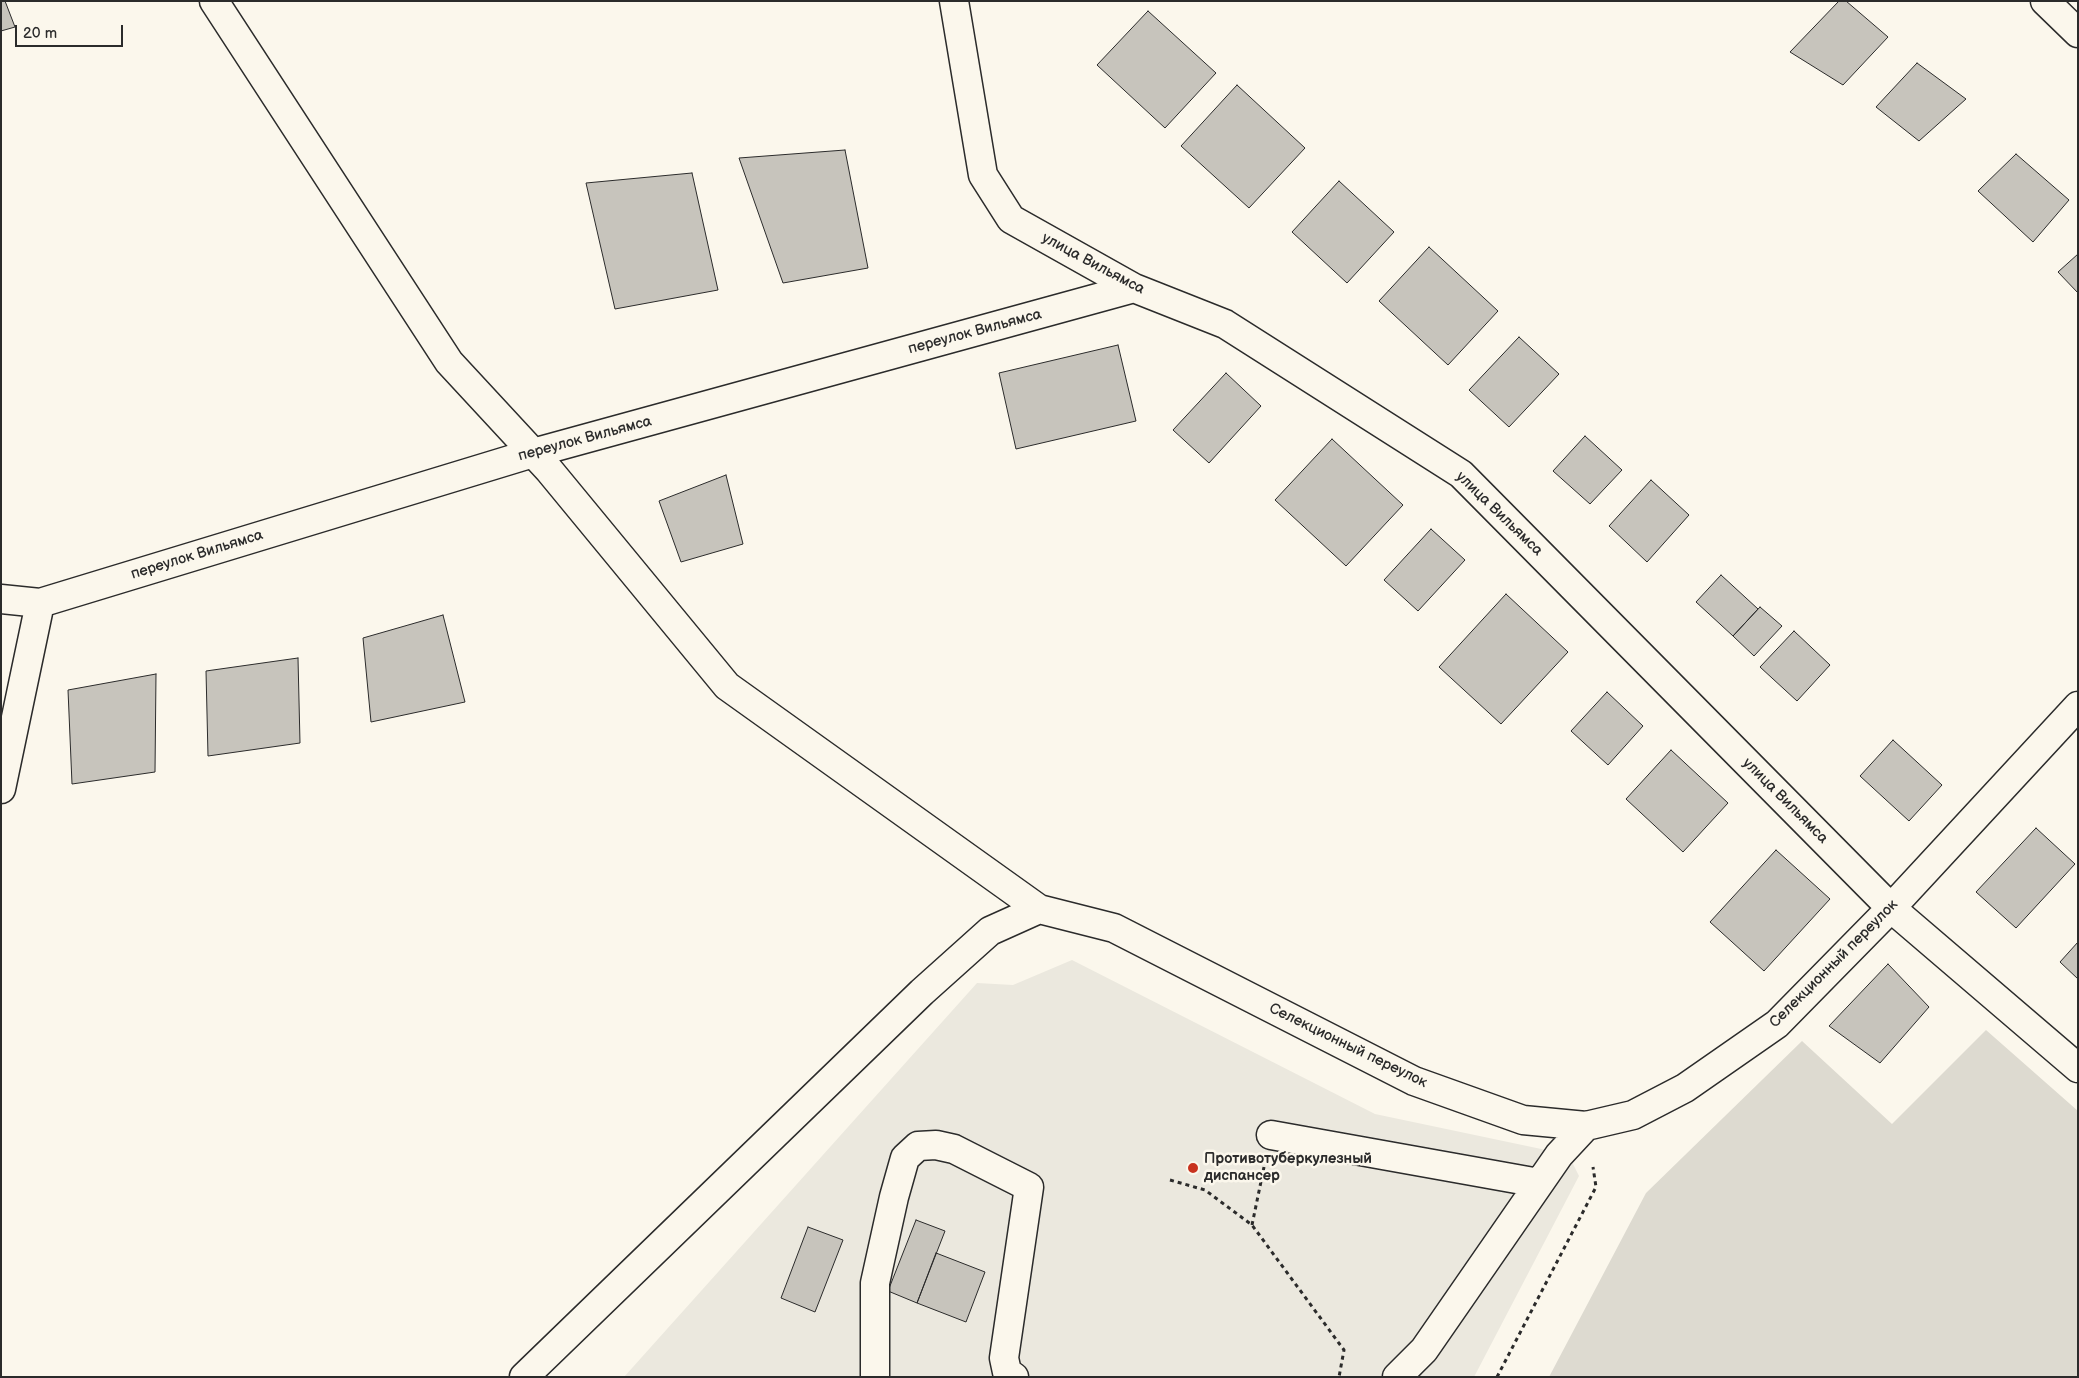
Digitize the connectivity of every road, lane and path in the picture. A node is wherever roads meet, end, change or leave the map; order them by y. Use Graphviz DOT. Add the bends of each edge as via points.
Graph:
graph roads {
  1 [pos="214,1"];
  2 [pos="954,1"];
  3 [pos="2045,1"];
  4 [pos="2078,33"];
  5 [pos="1134,288"];
  6 [pos="533,453"];
  7 [pos="1,599"];
  8 [pos="40,603"];
  9 [pos="2078,706"];
  10 [pos="1,789"];
  11 [pos="1891,908"];
  12 [pos="1039,909"];
  13 [pos="2078,1068"];
  14 [pos="1586,1126"];
  15 [pos="1271,1135"];
  16 [pos="1170,1180"];
  17 [pos="1539,1183"];
  18 [pos="1252,1225"];
  19 [pos="524,1377"];
  20 [pos="875,1377"];
  21 [pos="1014,1377"];
  22 [pos="1339,1377"];
  23 [pos="1397,1377"];
  24 [pos="1497,1377"];
  1 -- 6 [label="street" via="449,362"];
  2 -- 5 [label="street, улица Вильямса" via="983,175 992,190 1011,219"];
  3 -- 4 [label="street"];
  5 -- 6 [label="street, переулок Вильямса"];
  5 -- 11 [label="street, улица Вильямса" via="1225,324 1461,474"];
  6 -- 8 [label="street, переулок Вильямса"];
  6 -- 12 [label="street" via="727,686"];
  7 -- 8 [label="street"];
  8 -- 10 [label="street"];
  9 -- 11 [label="street, Селекционный переулок"];
  11 -- 13 [label="street, улица Вильямса"];
  11 -- 14 [label="street, Селекционный переулок" via="1778,1024 1684,1088 1634,1115"];
  12 -- 14 [label="street, Селекционный переулок" via="1114,928 1414,1081 1523,1120"];
  12 -- 19 [label="street" via="990,931 922,992"];
  14 -- 17 [label="street"];
  14 -- 24 [label="path" via="1596,1187"];
  15 -- 17 [label="street"];
  15 -- 18 [label="path"];
  16 -- 18 [label="path" via="1205,1190"];
  17 -- 23 [label="street" via="1424,1350"];
  18 -- 22 [label="path" via="1344,1350"];
  20 -- 21 [label="street" via="875,1283 894,1197 905,1158 918,1146 936,1145 954,1149 1029,1187 1004,1358 1007,1372"];
}
